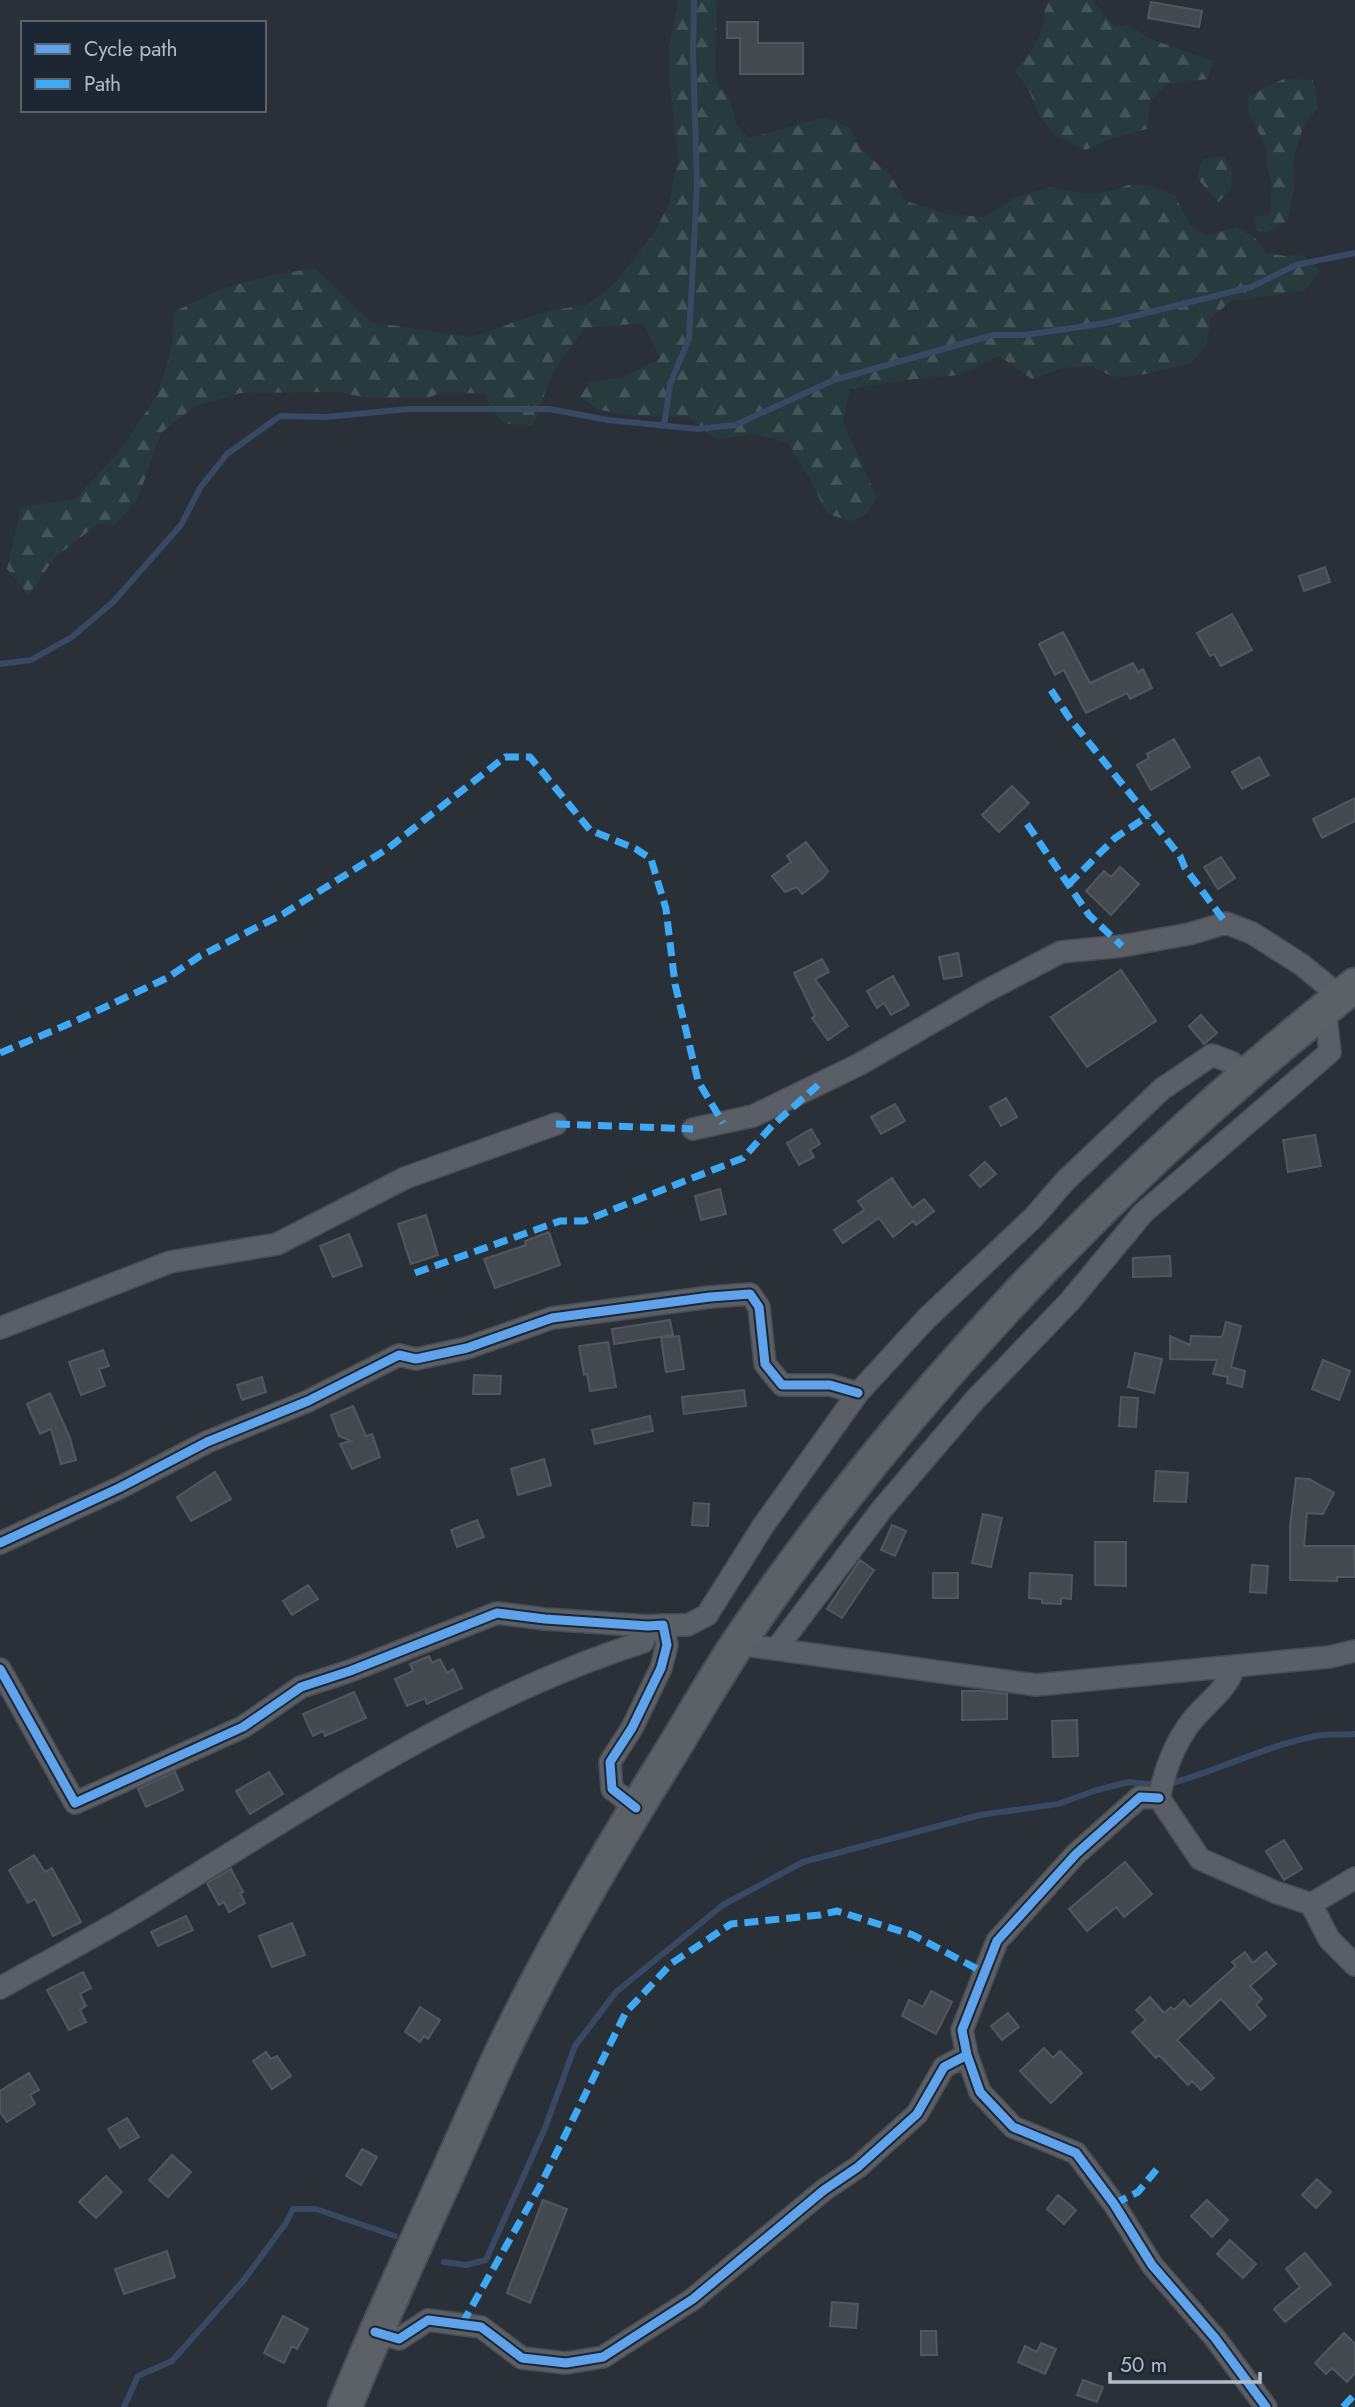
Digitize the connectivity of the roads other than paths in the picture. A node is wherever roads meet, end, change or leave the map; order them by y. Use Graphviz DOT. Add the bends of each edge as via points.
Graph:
graph roads {
  1 [pos="1340,997"];
  2 [pos="1249,1075"];
  3 [pos="556,1124"];
  4 [pos="693,1129"];
  5 [pos="0,1328"];
  6 [pos="858,1393"];
  7 [pos="0,1543"];
  8 [pos="656,1625"];
  9 [pos="738,1644"];
  10 [pos="778,1648"];
  11 [pos="1355,1651"];
  12 [pos="1235,1667"];
  13 [pos="0,1670"];
  14 [pos="1159,1798"];
  15 [pos="636,1808"];
  16 [pos="1355,1878"];
  17 [pos="1311,1904"];
  18 [pos="1355,1965"];
  19 [pos="0,1988"];
  20 [pos="967,2055"];
  21 [pos="375,2332"];
  22 [pos="345,2407"];
  23 [pos="1266,2407"];
  1 -- 2 [label="main road"];
  1 -- 4 [label="street" via="1302,965 1252,933 1226,923 1122,946 1061,952 779,1104 754,1116"];
  1 -- 10 [label="street" via="1330,1052 1143,1213 882,1509"];
  2 -- 6 [label="street" via="1212,1055 1162,1089 927,1318"];
  2 -- 9 [label="main road" via="1147,1164 957,1361 833,1513"];
  3 -- 5 [label="street" via="405,1178 277,1244 170,1262"];
  6 -- 7 [label="street" via="830,1385 782,1385 765,1364 759,1307 750,1294 552,1318 467,1349 416,1359 399,1356 308,1401 207,1442"];
  6 -- 8 [label="street" via="763,1526 707,1615 688,1625"];
  8 -- 13 [label="street" via="496,1613 301,1687 243,1727 75,1803"];
  8 -- 15 [label="street" via="667,1645 661,1668 610,1762 612,1789"];
  8 -- 19 [label="street" via="643,1642 590,1659 429,1734 133,1914"];
  9 -- 10 [label="street"];
  9 -- 15 [label="main road"];
  10 -- 12 [label="street" via="1036,1685"];
  11 -- 12 [label="street"];
  12 -- 14 [label="street" via="1228,1684 1188,1726 1165,1770"];
  14 -- 17 [label="street" via="1199,1859"];
  14 -- 20 [label="street" via="1140,1797 1076,1854 998,1941 962,2030"];
  15 -- 21 [label="main road" via="504,2048"];
  16 -- 17 [label="street"];
  17 -- 18 [label="street" via="1329,1939"];
  20 -- 21 [label="street" via="944,2067 917,2113 858,2167 693,2300 603,2357 566,2363 522,2358 481,2327 428,2320 399,2339"];
  20 -- 23 [label="street" via="979,2092 1013,2127 1076,2153 1152,2264"];
  21 -- 22 [label="main road"];
}
